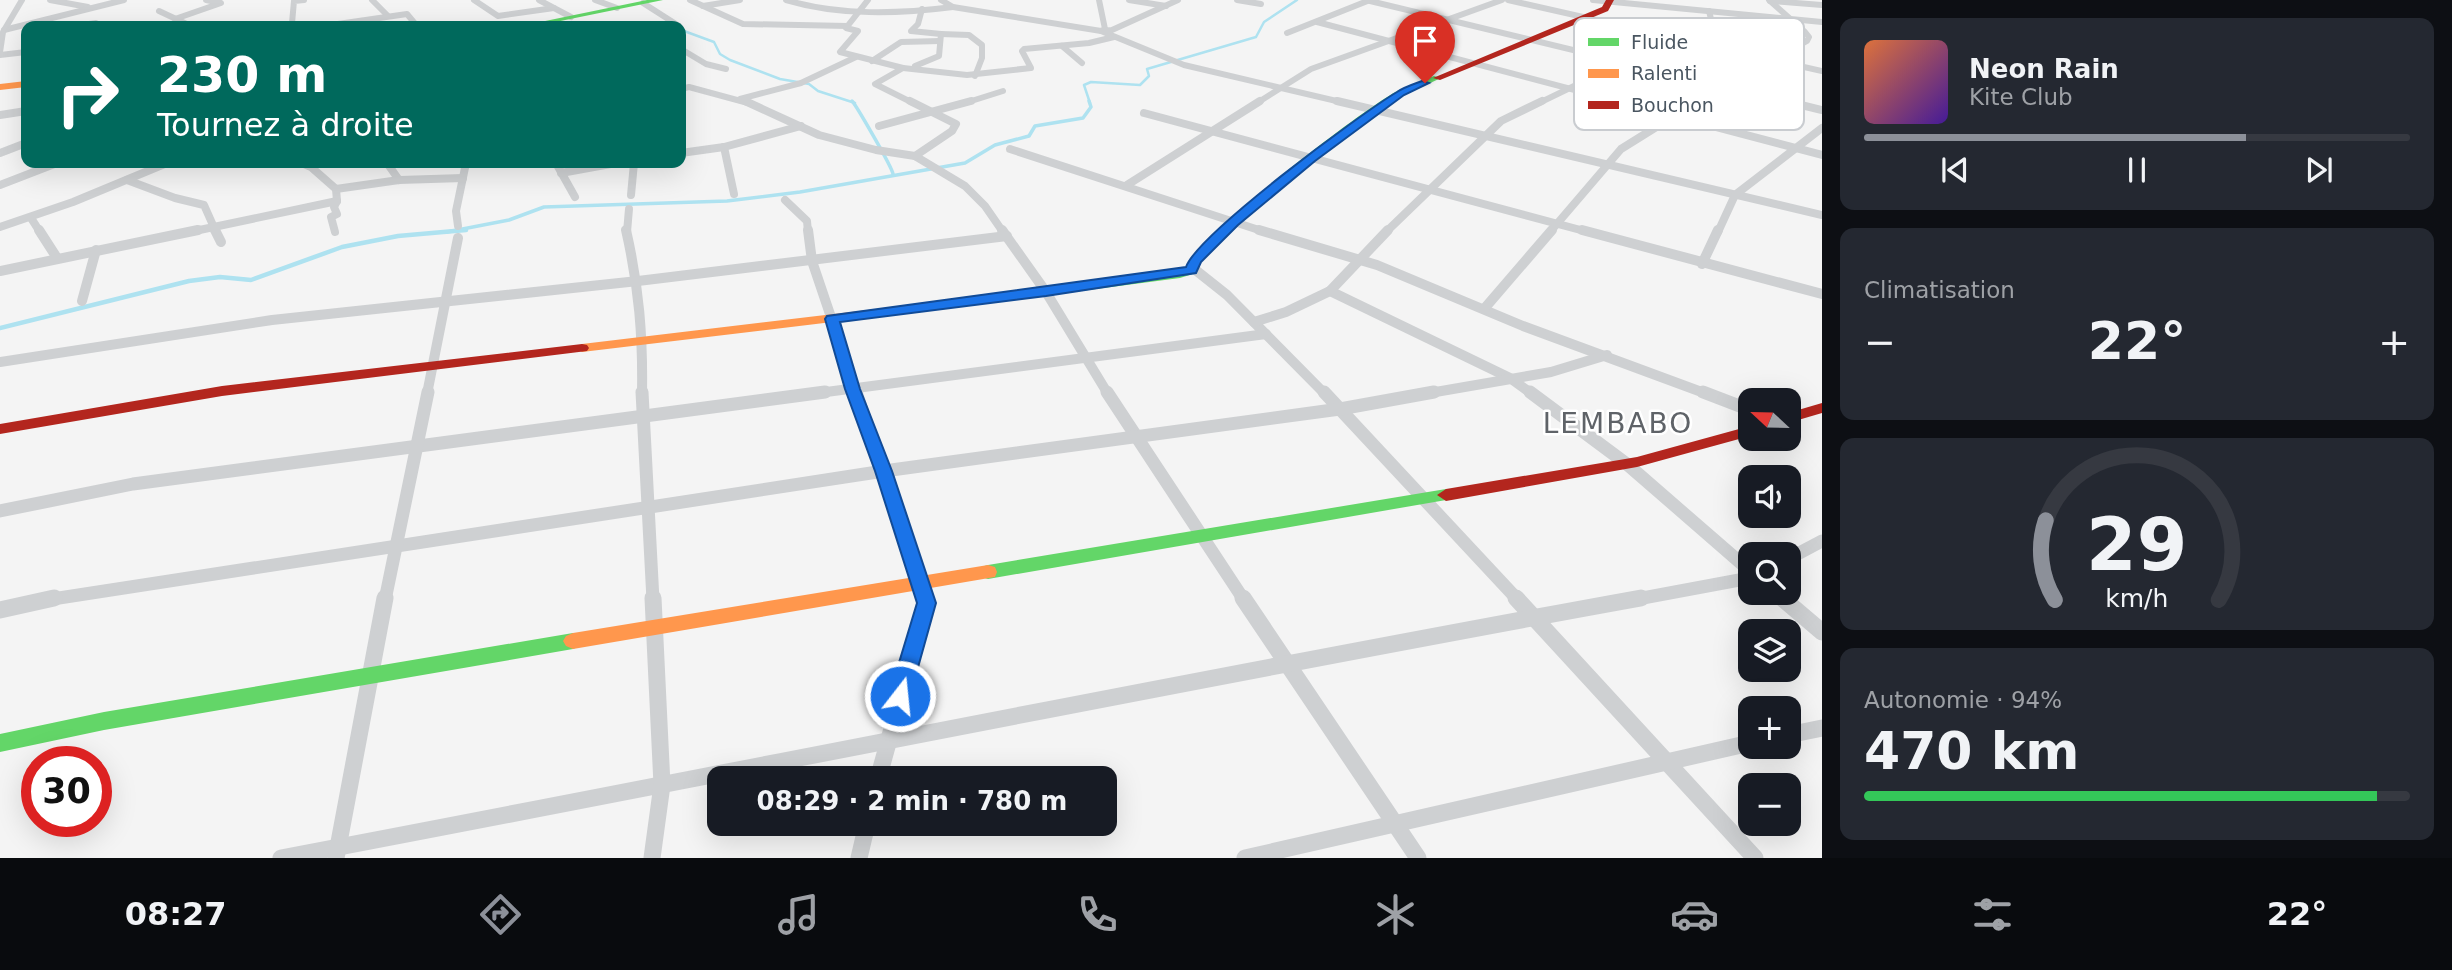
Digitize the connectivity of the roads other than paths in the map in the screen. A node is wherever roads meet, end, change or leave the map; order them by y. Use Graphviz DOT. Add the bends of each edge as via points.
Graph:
graph roads {
  1 [pos="22,0"];
  2 [pos="50,0"];
  3 [pos="124,0"];
  4 [pos="207,0"];
  5 [pos="304,0"];
  6 [pos="384,0"];
  7 [pos="474,0"];
  8 [pos="539,0"];
  9 [pos="594,0"];
  10 [pos="690,0"];
  11 [pos="740,0"];
  12 [pos="786,0"];
  13 [pos="868,0"];
  14 [pos="941,0"];
  15 [pos="970,0"];
  16 [pos="1100,0"];
  17 [pos="1129,0"];
  18 [pos="1178,0"];
  19 [pos="1237,0"];
  20 [pos="1368,0"];
  21 [pos="1503,0"];
  22 [pos="1508,0"];
  23 [pos="1594,0"];
  24 [pos="1762,0"];
  25 [pos="1769,0"];
  26 [pos="372,1"];
  27 [pos="1610,1"];
  28 [pos="651,2"];
  29 [pos="1261,4"];
  30 [pos="1822,5"];
  31 [pos="703,6"];
  32 [pos="952,6"];
  33 [pos="1166,6"];
  34 [pos="1719,6"];
  35 [pos="92,8"];
  36 [pos="617,8"];
  37 [pos="922,9"];
  38 [pos="159,11"];
  39 [pos="1709,11"];
  40 [pos="859,12"];
  41 [pos="1725,13"];
  42 [pos="13,14"];
  43 [pos="388,16"];
  44 [pos="0,17"];
  45 [pos="563,18"];
  46 [pos="1447,18"];
  47 [pos="1585,18"];
  48 [pos="1711,18"];
  49 [pos="1778,18"];
  50 [pos="1788,18"];
  51 [pos="175,19"];
  52 [pos="1804,20"];
  53 [pos="43,21"];
  54 [pos="180,21"];
  55 [pos="292,21"];
  56 [pos="356,21"];
  57 [pos="413,21"];
  58 [pos="673,21"];
  59 [pos="1317,22"];
  60 [pos="1574,22"];
  61 [pos="1822,22"];
  62 [pos="848,26"];
  63 [pos="21,27"];
  64 [pos="686,30"];
  65 [pos="1101,31"];
  66 [pos="2,32"];
  67 [pos="692,32"];
  68 [pos="1804,32"];
  69 [pos="21,33"];
  70 [pos="1287,33"];
  71 [pos="941,37"];
  72 [pos="1114,37"];
  73 [pos="1809,37"];
  74 [pos="1822,38"];
  75 [pos="1531,39"];
  76 [pos="1390,40"];
  77 [pos="1804,43"];
  78 [pos="1062,46"];
  79 [pos="1574,49"];
  80 [pos="0,52"];
  81 [pos="21,52"];
  82 [pos="686,52"];
  83 [pos="856,57"];
  84 [pos="873,61"];
  85 [pos="1472,62"];
  86 [pos="1083,63"];
  87 [pos="907,67"];
  88 [pos="1804,67"];
  89 [pos="726,69"];
  90 [pos="1822,71"];
  91 [pos="975,75"];
  92 [pos="21,85"];
  93 [pos="0,87"];
  94 [pos="1282,87"];
  95 [pos="686,88"];
  96 [pos="1572,89"];
  97 [pos="1003,91"];
  98 [pos="740,99"];
  99 [pos="1804,106"];
  100 [pos="1378,110"];
  101 [pos="1822,110"];
  102 [pos="21,112"];
  103 [pos="936,113"];
  104 [pos="1144,113"];
  105 [pos="0,115"];
  106 [pos="801,126"];
  107 [pos="879,126"];
  108 [pos="1822,128"];
  109 [pos="1650,130"];
  110 [pos="1728,130"];
  111 [pos="1211,131"];
  112 [pos="1486,135"];
  113 [pos="21,145"];
  114 [pos="724,147"];
  115 [pos="1794,148"];
  116 [pos="1010,149"];
  117 [pos="686,152"];
  118 [pos="0,153"];
  119 [pos="1822,155"];
  120 [pos="915,156"];
  121 [pos="1311,158"];
  122 [pos="1606,164"];
  123 [pos="44,168"];
  124 [pos="155,168"];
  125 [pos="312,168"];
  126 [pos="391,168"];
  127 [pos="465,168"];
  128 [pos="558,168"];
  129 [pos="588,168"];
  130 [pos="633,168"];
  131 [pos="561,173"];
  132 [pos="463,178"];
  133 [pos="127,180"];
  134 [pos="399,180"];
  135 [pos="0,185"];
  136 [pos="1127,185"];
  137 [pos="335,189"];
  138 [pos="1432,190"];
  139 [pos="734,194"];
  140 [pos="1735,195"];
  141 [pos="575,197"];
  142 [pos="785,200"];
  143 [pos="337,201"];
  144 [pos="1822,215"];
  145 [pos="32,218"];
  146 [pos="1233,222"];
  147 [pos="1555,223"];
  148 [pos="215,225"];
  149 [pos="0,227"];
  150 [pos="335,232"];
  151 [pos="1007,236"];
  152 [pos="221,242"];
  153 [pos="96,250"];
  154 [pos="57,258"];
  155 [pos="1358,259"];
  156 [pos="812,261"];
  157 [pos="1702,264"];
  158 [pos="1193,268"];
  159 [pos="0,271"];
  160 [pos="638,281"];
  161 [pos="1330,291"];
  162 [pos="1046,292"];
  163 [pos="1822,295"];
  164 [pos="448,299"];
  165 [pos="82,301"];
  166 [pos="1484,309"];
  167 [pos="832,319"];
  168 [pos="1254,322"];
  169 [pos="1266,334"];
  170 [pos="643,340"];
  171 [pos="1607,355"];
  172 [pos="1084,357"];
  173 [pos="0,362"];
  174 [pos="434,367"];
  175 [pos="1510,378"];
  176 [pos="853,389"];
  177 [pos="1738,405"];
  178 [pos="1822,408"];
  179 [pos="1340,409"];
  180 [pos="1801,414"];
  181 [pos="642,418"];
  182 [pos="0,429"];
  183 [pos="1738,435"];
  184 [pos="1136,438"];
  185 [pos="416,447"];
  186 [pos="1628,465"];
  187 [pos="884,471"];
  188 [pos="1421,499"];
  189 [pos="649,509"];
  190 [pos="0,511"];
  191 [pos="1205,537"];
  192 [pos="1822,541"];
  193 [pos="395,545"];
  194 [pos="1801,552"];
  195 [pos="1738,561"];
  196 [pos="1738,580"];
  197 [pos="921,584"];
  198 [pos="1790,605"];
  199 [pos="0,610"];
  200 [pos="1535,617"];
  201 [pos="655,627"];
  202 [pos="1822,632"];
  203 [pos="1288,662"];
  204 [pos="373,674"];
  205 [pos="1822,728"];
  206 [pos="1801,732"];
  207 [pos="0,743"];
  208 [pos="886,743"];
  209 [pos="1738,746"];
  210 [pos="1666,761"];
  211 [pos="881,766"];
  212 [pos="662,785"];
  213 [pos="1395,823"];
  214 [pos="864,836"];
  215 [pos="337,852"];
  216 [pos="281,858"];
  217 [pos="652,858"];
  218 [pos="859,858"];
  219 [pos="1245,858"];
  220 [pos="1418,858"];
  221 [pos="1755,858"];
  1 -- 42 [label="street"];
  2 -- 35 [label="street"];
  3 -- 35 [label="street"];
  4 -- 51 [label="street" via="221,3"];
  5 -- 55 [label="street" via="294,1"];
  6 -- 26 [label="street"];
  7 -- 45 [label="street" via="498,16"];
  8 -- 45 [label="street"];
  9 -- 36 [label="street"];
  10 -- 31 [label="street"];
  11 -- 31 [label="street"];
  12 -- 40 [label="street" via="806,8"];
  13 -- 40 [label="street"];
  14 -- 32 [label="street"];
  15 -- 32 [label="street"];
  16 -- 65 [label="street" via="1105,29"];
  17 -- 33 [label="street"];
  18 -- 33 [label="street"];
  19 -- 29 [label="street"];
  20 -- 46 [label="street"];
  20 -- 59 [label="street"];
  21 -- 46 [label="street"];
  22 -- 47 [label="street"];
  23 -- 27 [label="street"];
  24 -- 25 [label="street"];
  25 -- 30 [label="street"];
  25 -- 50 [label="street"];
  26 -- 43 [label="street"];
  27 -- 39 [label="street"];
  27 -- 47 [label="street" via="1605,9"];
  28 -- 36 [label="street"];
  28 -- 58 [label="street"];
  31 -- 62 [label="street" via="743,24"];
  32 -- 37 [label="street"];
  32 -- 65 [label="street"];
  33 -- 65 [label="street"];
  34 -- 41 [label="street"];
  35 -- 53 [label="street"];
  36 -- 45 [label="street"];
  37 -- 40 [label="street"];
  37 -- 71 [label="street" via="911,31"];
  38 -- 51 [label="street"];
  39 -- 41 [label="street"];
  39 -- 48 [label="street"];
  40 -- 62 [label="street"];
  41 -- 49 [label="street"];
  42 -- 44 [label="street"];
  42 -- 66 [label="street"];
  43 -- 56 [label="street"];
  43 -- 57 [label="street" via="407,13"];
  46 -- 75 [label="street"];
  46 -- 76 [label="street"];
  51 -- 54 [label="street"];
  52 -- 61 [label="street"];
  59 -- 70 [label="street"];
  59 -- 76 [label="street"];
  60 -- 75 [label="street"];
  62 -- 83 [label="street" via="858,31 840,52"];
  63 -- 66 [label="street"];
  64 -- 67 [label="street"];
  65 -- 72 [label="street"];
  66 -- 69 [label="street"];
  66 -- 80 [label="street"];
  68 -- 73 [label="street"];
  71 -- 84 [label="street" via="901,42"];
  71 -- 87 [label="street" via="939,56"];
  71 -- 91 [label="street" via="969,35 982,45"];
  72 -- 78 [label="street"];
  72 -- 94 [label="street" via="1172,61"];
  73 -- 74 [label="street"];
  73 -- 77 [label="street"];
  75 -- 79 [label="street"];
  75 -- 85 [label="street"];
  76 -- 85 [label="street"];
  76 -- 94 [label="street" via="1311,69"];
  78 -- 86 [label="street"];
  78 -- 91 [label="street" via="1021,51 1031,68"];
  80 -- 81 [label="street"];
  82 -- 89 [label="street"];
  83 -- 84 [label="street"];
  83 -- 98 [label="street" via="801,83"];
  84 -- 87 [label="street"];
  85 -- 96 [label="street"];
  85 -- 100 [label="street" via="1401,93"];
  87 -- 91 [label="street"];
  87 -- 103 [label="street" via="875,84"];
  88 -- 90 [label="street"];
  92 -- 93 [label="street"];
  94 -- 100 [label="street"];
  94 -- 111 [label="street"];
  95 -- 98 [label="street"];
  96 -- 112 [label="street" via="1501,121"];
  97 -- 103 [label="street"];
  98 -- 106 [label="street"];
  99 -- 101 [label="street"];
  100 -- 112 [label="street"];
  100 -- 121 [label="street"];
  102 -- 105 [label="street"];
  103 -- 107 [label="street"];
  103 -- 120 [label="street" via="956,124"];
  104 -- 111 [label="street"];
  106 -- 114 [label="street"];
  106 -- 120 [label="street" via="846,143"];
  108 -- 115 [label="street"];
  109 -- 122 [label="street"];
  110 -- 115 [label="street"];
  111 -- 121 [label="street"];
  111 -- 136 [label="street"];
  112 -- 122 [label="street"];
  112 -- 138 [label="street"];
  113 -- 118 [label="street"];
  114 -- 117 [label="street"];
  114 -- 139 [label="street"];
  115 -- 119 [label="street"];
  115 -- 140 [label="street"];
  116 -- 136 [label="street"];
  120 -- 151 [label="street" via="965,186"];
  121 -- 138 [label="street"];
  121 -- 146 [label="street"];
  122 -- 140 [label="street"];
  122 -- 147 [label="street"];
  123 -- 135 [label="street"];
  124 -- 133 [label="street"];
  125 -- 137 [label="street"];
  126 -- 134 [label="street"];
  127 -- 132 [label="street"];
  128 -- 131 [label="street"];
  129 -- 131 [label="street"];
  130 -- 160 [label="street" via="626,229"];
  131 -- 141 [label="street"];
  132 -- 134 [label="street"];
  132 -- 164 [label="street"];
  133 -- 145 [label="street"];
  133 -- 148 [label="street" via="204,205"];
  134 -- 137 [label="street"];
  136 -- 146 [label="street"];
  137 -- 143 [label="street"];
  138 -- 147 [label="street"];
  138 -- 155 [label="street"];
  140 -- 144 [label="street"];
  140 -- 157 [label="street"];
  142 -- 156 [label="street" via="807,221"];
  143 -- 148 [label="street"];
  143 -- 150 [label="street" via="337,214 331,217"];
  145 -- 149 [label="street"];
  145 -- 154 [label="street"];
  146 -- 155 [label="street"];
  146 -- 158 [label="street" via="1195,260"];
  147 -- 157 [label="street"];
  147 -- 166 [label="street"];
  148 -- 152 [label="street"];
  148 -- 153 [label="street"];
  151 -- 156 [label="street"];
  151 -- 162 [label="street"];
  153 -- 154 [label="street"];
  153 -- 165 [label="street"];
  154 -- 159 [label="street"];
  155 -- 161 [label="street"];
  155 -- 166 [label="street"];
  156 -- 160 [label="street"];
  156 -- 167 [label="street"];
  157 -- 163 [label="street"];
  158 -- 162 [label="street" via="1180,274"];
  158 -- 168 [label="street"];
  160 -- 164 [label="street"];
  160 -- 170 [label="street"];
  161 -- 168 [label="street"];
  161 -- 175 [label="street"];
  162 -- 167 [label="street"];
  162 -- 172 [label="street"];
  164 -- 173 [label="street" via="272,320"];
  164 -- 174 [label="street"];
  166 -- 171 [label="street"];
  167 -- 170 [label="street"];
  167 -- 176 [label="street"];
  168 -- 169 [label="street"];
  169 -- 172 [label="street"];
  169 -- 179 [label="street"];
  170 -- 174 [label="street"];
  170 -- 181 [label="street"];
  171 -- 175 [label="street" via="1551,372"];
  171 -- 177 [label="street"];
  172 -- 176 [label="street"];
  172 -- 184 [label="street"];
  174 -- 182 [label="street" via="222,391"];
  174 -- 185 [label="street"];
  175 -- 179 [label="street"];
  175 -- 186 [label="street"];
  176 -- 181 [label="street"];
  176 -- 187 [label="street"];
  178 -- 180 [label="street"];
  179 -- 184 [label="street"];
  179 -- 188 [label="street"];
  181 -- 185 [label="street"];
  181 -- 189 [label="street"];
  183 -- 186 [label="street"];
  184 -- 187 [label="street"];
  184 -- 191 [label="street"];
  185 -- 190 [label="street" via="133,484"];
  185 -- 193 [label="street"];
  186 -- 188 [label="street"];
  186 -- 195 [label="street"];
  187 -- 189 [label="street"];
  187 -- 197 [label="street"];
  188 -- 191 [label="street"];
  188 -- 200 [label="street"];
  189 -- 193 [label="street"];
  189 -- 201 [label="street"];
  191 -- 197 [label="street"];
  191 -- 203 [label="street"];
  192 -- 194 [label="street"];
  193 -- 199 [label="street"];
  193 -- 204 [label="street"];
  196 -- 200 [label="street"];
  197 -- 201 [label="street"];
  197 -- 208 [label="street" via="927,603"];
  198 -- 202 [label="street"];
  200 -- 203 [label="street"];
  200 -- 210 [label="street"];
  201 -- 204 [label="street"];
  201 -- 212 [label="street"];
  203 -- 208 [label="street"];
  203 -- 213 [label="street"];
  204 -- 207 [label="street"];
  204 -- 215 [label="street"];
  205 -- 206 [label="street"];
  208 -- 211 [label="street"];
  208 -- 212 [label="street"];
  209 -- 210 [label="street"];
  210 -- 213 [label="street"];
  210 -- 221 [label="street"];
  212 -- 215 [label="street"];
  212 -- 217 [label="street"];
  213 -- 219 [label="street"];
  213 -- 220 [label="street"];
  214 -- 218 [label="street"];
  215 -- 216 [label="street"];
}
